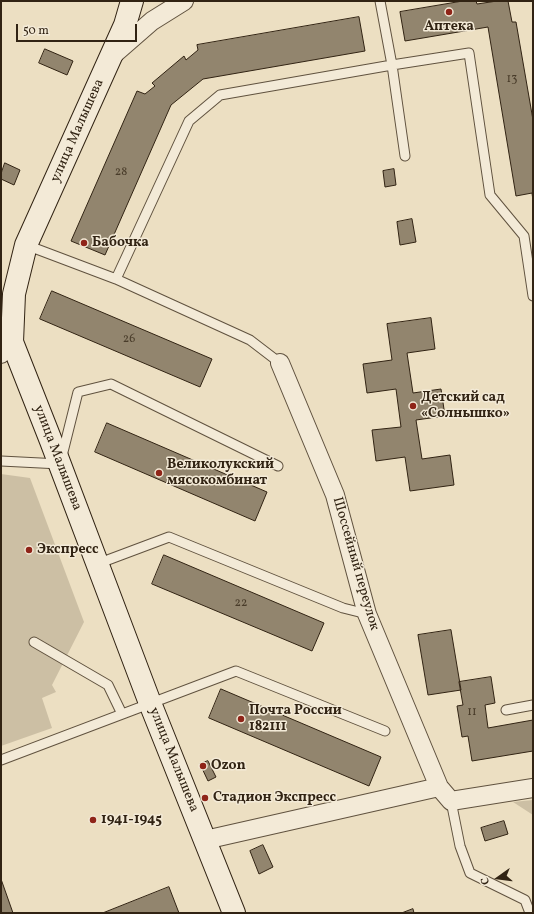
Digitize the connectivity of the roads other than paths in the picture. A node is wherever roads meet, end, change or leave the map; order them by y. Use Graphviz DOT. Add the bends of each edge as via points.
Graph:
graph roads {
  1 [pos="132,1"];
  2 [pos="184,1"];
  3 [pos="380,1"];
  4 [pos="111,56"];
  5 [pos="392,65"];
  6 [pos="405,156"];
  7 [pos="26,244"];
  8 [pos="116,279"];
  9 [pos="533,296"];
  10 [pos="7,348"];
  11 [pos="280,363"];
  12 [pos="1,461"];
  13 [pos="60,464"];
  14 [pos="278,466"];
  15 [pos="97,564"];
  16 [pos="367,614"];
  17 [pos="34,642"];
  18 [pos="150,703"];
  19 [pos="533,705"];
  20 [pos="506,710"];
  21 [pos="122,714"];
  22 [pos="385,731"];
  23 [pos="1,760"];
  24 [pos="439,787"];
  25 [pos="533,788"];
  26 [pos="451,801"];
  27 [pos="205,840"];
  28 [pos="234,913"];
  29 [pos="530,913"];
  1 -- 4 [label="street, улица Малышева" via="125,25"];
  2 -- 4 [label="street" via="152,21"];
  3 -- 5 [label="lane"];
  4 -- 7 [label="street, улица Малышева"];
  5 -- 6 [label="lane"];
  5 -- 8 [label="lane" via="220,95 189,120"];
  5 -- 9 [label="lane" via="469,53 490,195 524,236"];
  7 -- 8 [label="lane"];
  7 -- 10 [label="street, улица Малышева" via="14,294"];
  8 -- 11 [label="lane" via="250,340"];
  10 -- 13 [label="street, улица Малышева"];
  11 -- 16 [label="street, Шоссейный переулок" via="335,495"];
  12 -- 13 [label="lane"];
  13 -- 14 [label="lane" via="78,392 111,384"];
  13 -- 15 [label="street, улица Малышева"];
  15 -- 16 [label="lane" via="169,537 343,608"];
  15 -- 18 [label="street, улица Малышева"];
  16 -- 24 [label="street, Шоссейный переулок"];
  17 -- 21 [label="lane" via="108,685"];
  18 -- 21 [label="lane"];
  18 -- 22 [label="lane" via="236,670"];
  18 -- 27 [label="street, улица Малышева"];
  19 -- 20 [label="lane"];
  21 -- 23 [label="lane"];
  24 -- 26 [label="street, Шоссейный переулок"];
  24 -- 27 [label="street"];
  25 -- 26 [label="street"];
  26 -- 29 [label="lane" via="460,846 470,873 525,900"];
  27 -- 28 [label="street, улица Малышева"];
}
